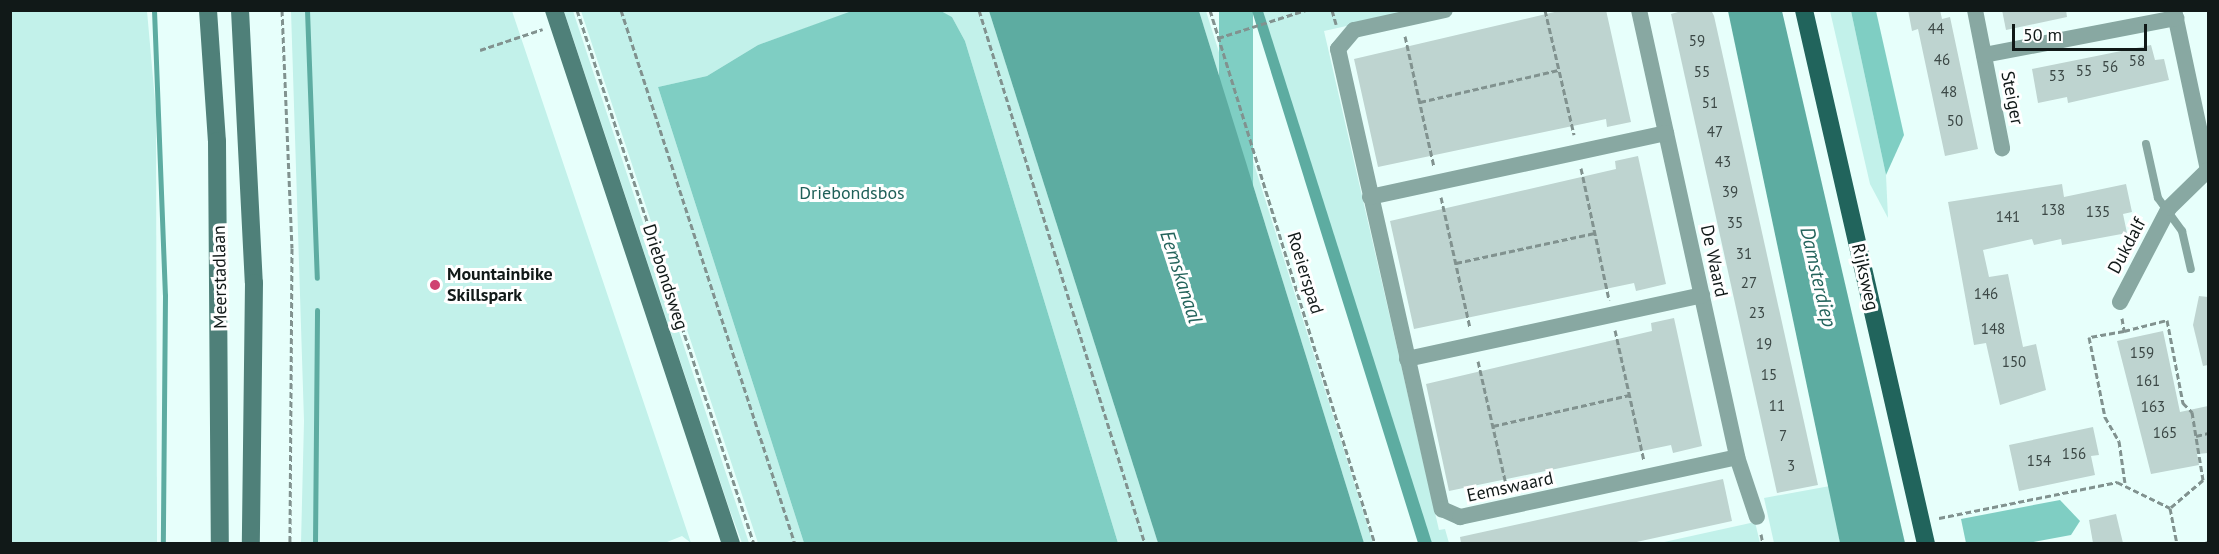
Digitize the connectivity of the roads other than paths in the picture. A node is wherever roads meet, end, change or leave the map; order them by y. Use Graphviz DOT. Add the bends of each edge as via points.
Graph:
graph roads {
  1 [pos="208,10"];
  2 [pos="240,10"];
  3 [pos="1445,10"];
  4 [pos="1639,10"];
  5 [pos="1804,10"];
  6 [pos="1975,10"];
  7 [pos="2175,14"];
  8 [pos="557,17"];
  9 [pos="1984,55"];
  10 [pos="1666,133"];
  11 [pos="2146,144"];
  12 [pos="2002,148"];
  13 [pos="2208,170"];
  14 [pos="1370,197"];
  15 [pos="2169,208"];
  16 [pos="2191,269"];
  17 [pos="1702,295"];
  18 [pos="2120,302"];
  19 [pos="1407,359"];
  20 [pos="1737,457"];
  21 [pos="1757,517"];
  22 [pos="220,543"];
  23 [pos="251,543"];
  24 [pos="731,543"];
  25 [pos="1926,543"];
  1 -- 22 [label="main road, Meerstadlaan" via="218,153"];
  2 -- 23 [label="main road, Meerstadlaan" via="254,283"];
  3 -- 14 [label="street, Eemswaard" via="1354,30 1338,49"];
  4 -- 10 [label="street, De Waard"];
  5 -- 25 [label="main road, Rijksweg"];
  6 -- 9 [label="street, Steiger"];
  7 -- 9 [label="street, Steiger"];
  7 -- 13 [label="street, Steiger"];
  8 -- 24 [label="main road, Driebondsweg"];
  9 -- 12 [label="street, Steiger"];
  10 -- 14 [label="street"];
  10 -- 17 [label="street, De Waard"];
  11 -- 15 [label="lane, Dukdalf" via="2158,198"];
  13 -- 15 [label="street, Dukdalf"];
  14 -- 19 [label="street, Eemswaard"];
  15 -- 16 [label="lane, Dukdalf" via="2182,231"];
  15 -- 18 [label="street, Dukdalf"];
  17 -- 19 [label="street"];
  17 -- 20 [label="street, De Waard"];
  19 -- 20 [label="street, Eemswaard" via="1443,509 1460,517"];
  20 -- 21 [label="street, De Waard"];
}
